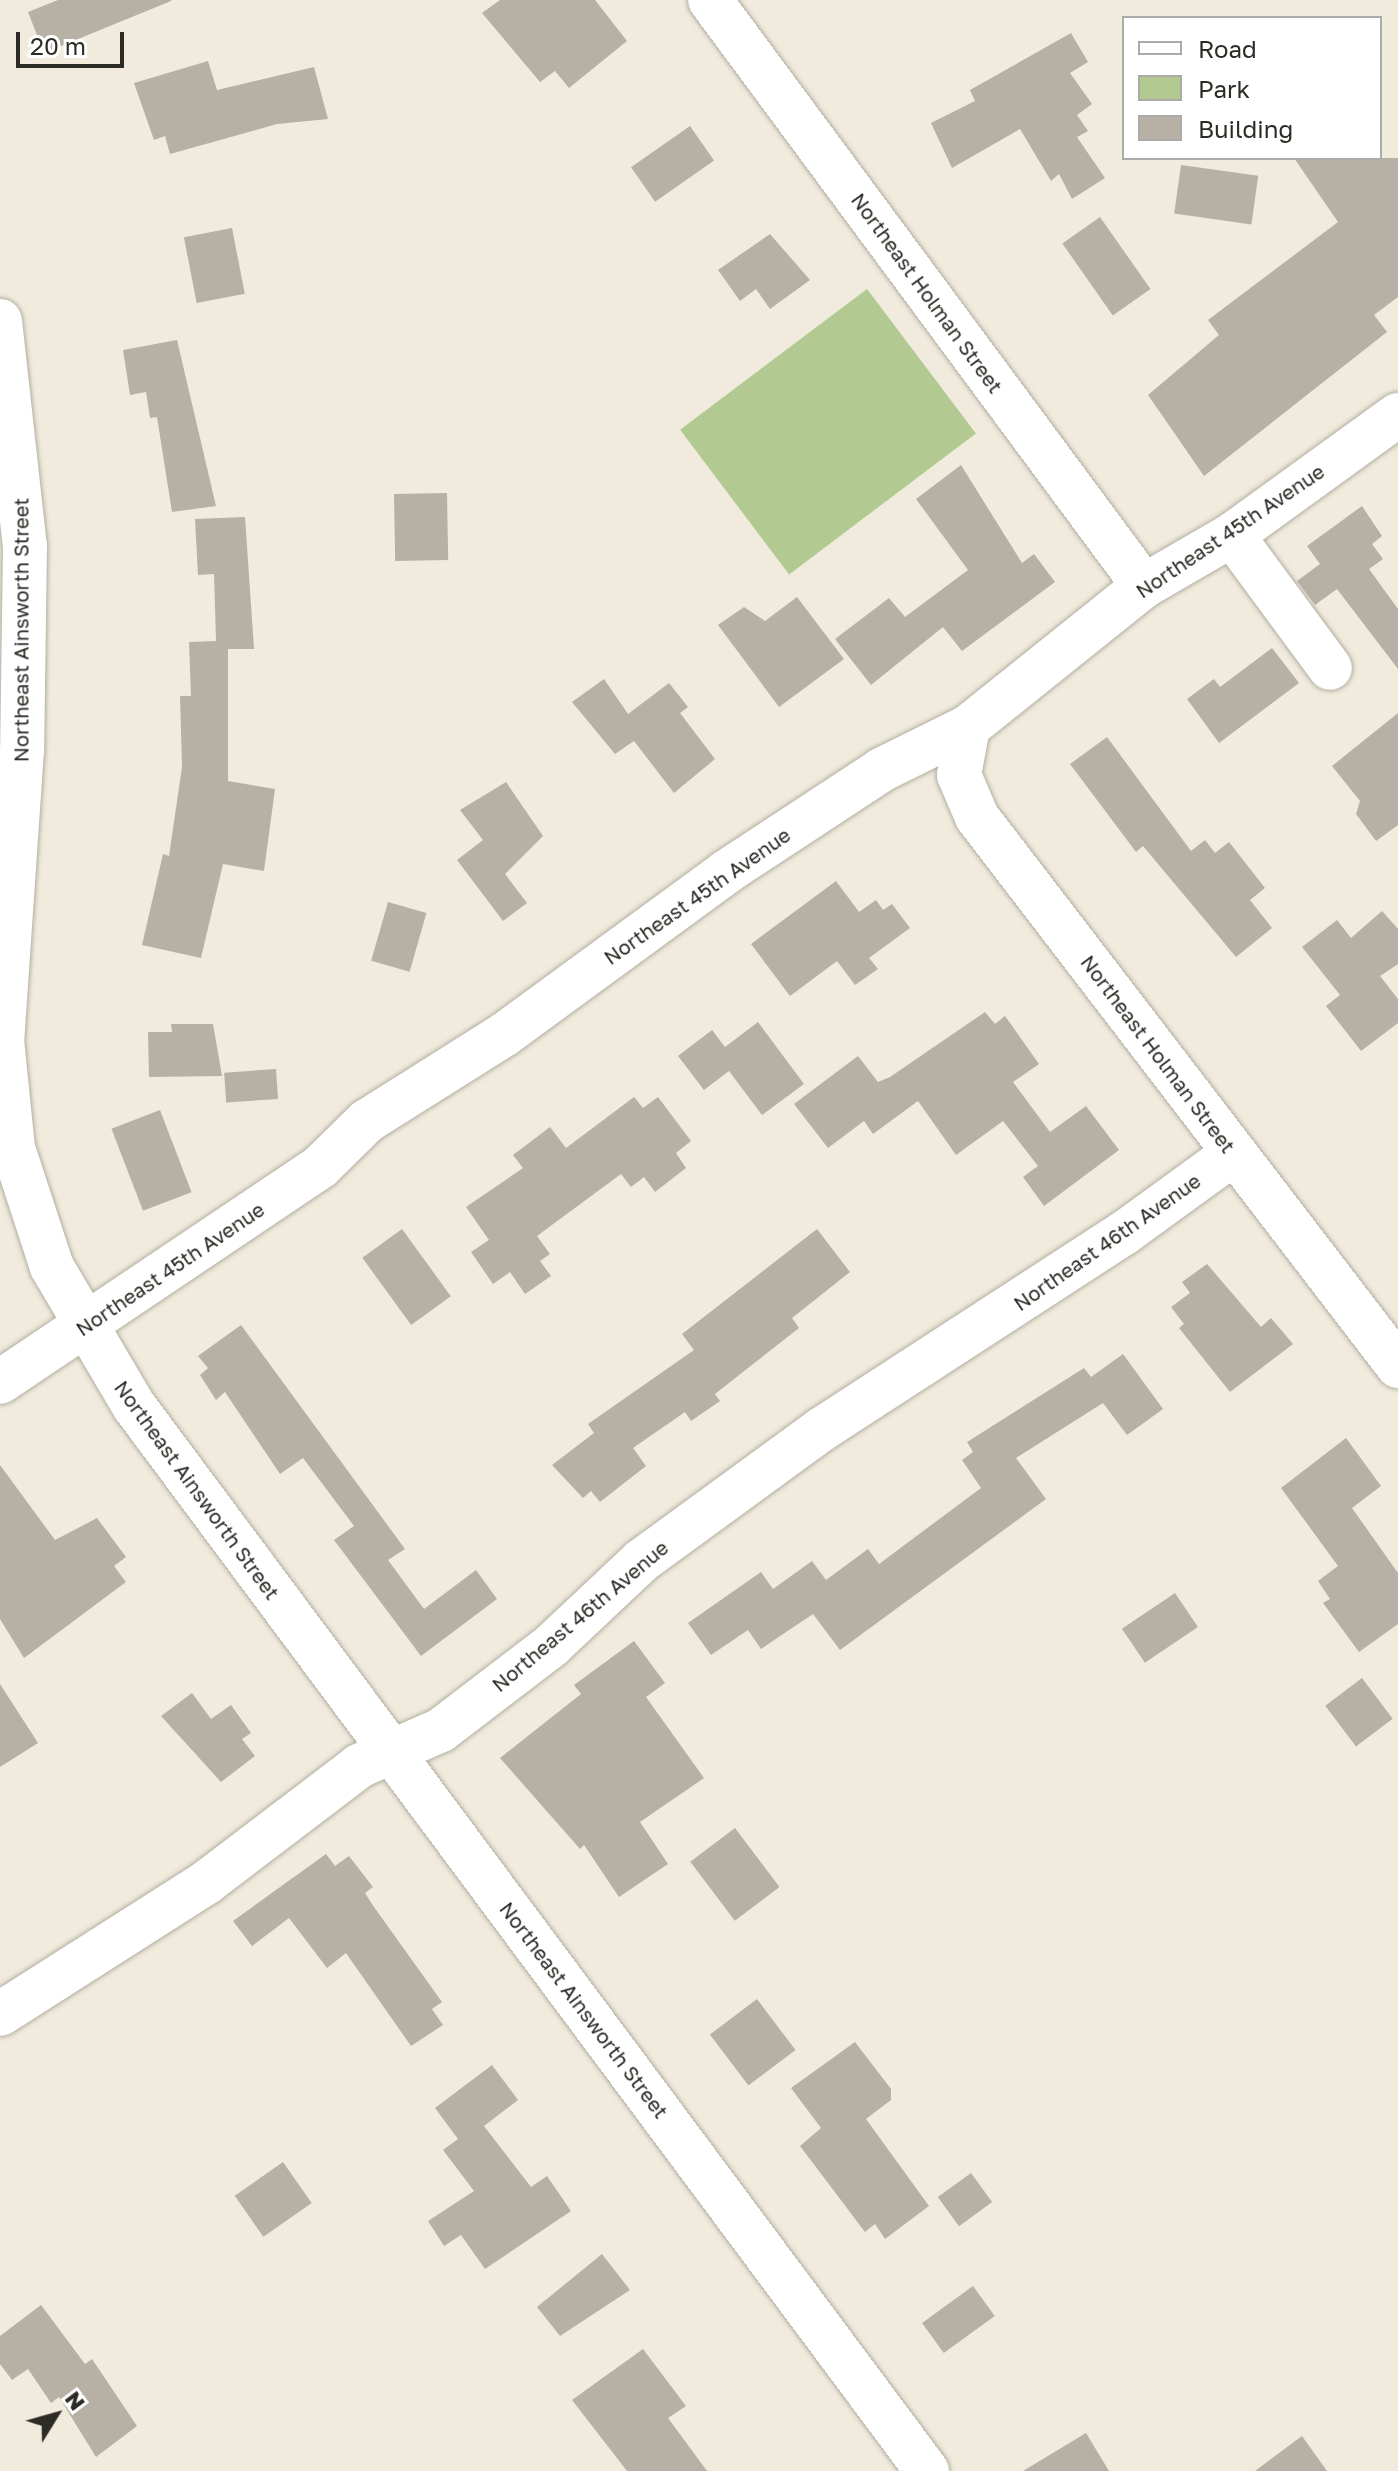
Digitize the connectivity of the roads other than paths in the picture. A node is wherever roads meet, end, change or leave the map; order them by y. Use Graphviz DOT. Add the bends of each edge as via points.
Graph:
graph roads {
  1 [pos="710,0"];
  2 [pos="0,321"];
  3 [pos="1398,415"];
  4 [pos="1232,535"];
  5 [pos="1144,586"];
  6 [pos="1330,668"];
  7 [pos="968,727"];
  8 [pos="1234,1153"];
  9 [pos="81,1327"];
  10 [pos="1398,1366"];
  11 [pos="0,1382"];
  12 [pos="389,1754"];
  13 [pos="0,2014"];
  14 [pos="927,2471"];
  1 -- 5 [label="street, Northeast Holman Street"];
  2 -- 9 [label="street, Northeast Ainsworth Street" via="25,546 22,750 1,987 5,1096 33,1216"];
  3 -- 4 [label="street, Northeast 45th Avenue"];
  4 -- 5 [label="street, Northeast 45th Avenue"];
  4 -- 6 [label="street"];
  5 -- 7 [label="street, Northeast 45th Avenue"];
  7 -- 8 [label="street, Northeast Holman Street" via="959,775 977,817"];
  7 -- 9 [label="street, Northeast 45th Avenue" via="881,770 726,872 505,1034 367,1121 320,1167"];
  8 -- 10 [label="street, Northeast Holman Street"];
  8 -- 12 [label="street, Northeast 46th Avenue" via="1111,1242 822,1429 641,1561 552,1645 441,1730"];
  9 -- 11 [label="street, Northeast 45th Avenue"];
  9 -- 12 [label="street, Northeast Ainsworth Street"];
  12 -- 13 [label="street, Northeast 46th Avenue" via="359,1766 207,1882"];
  12 -- 14 [label="street, Northeast Ainsworth Street"];
}
